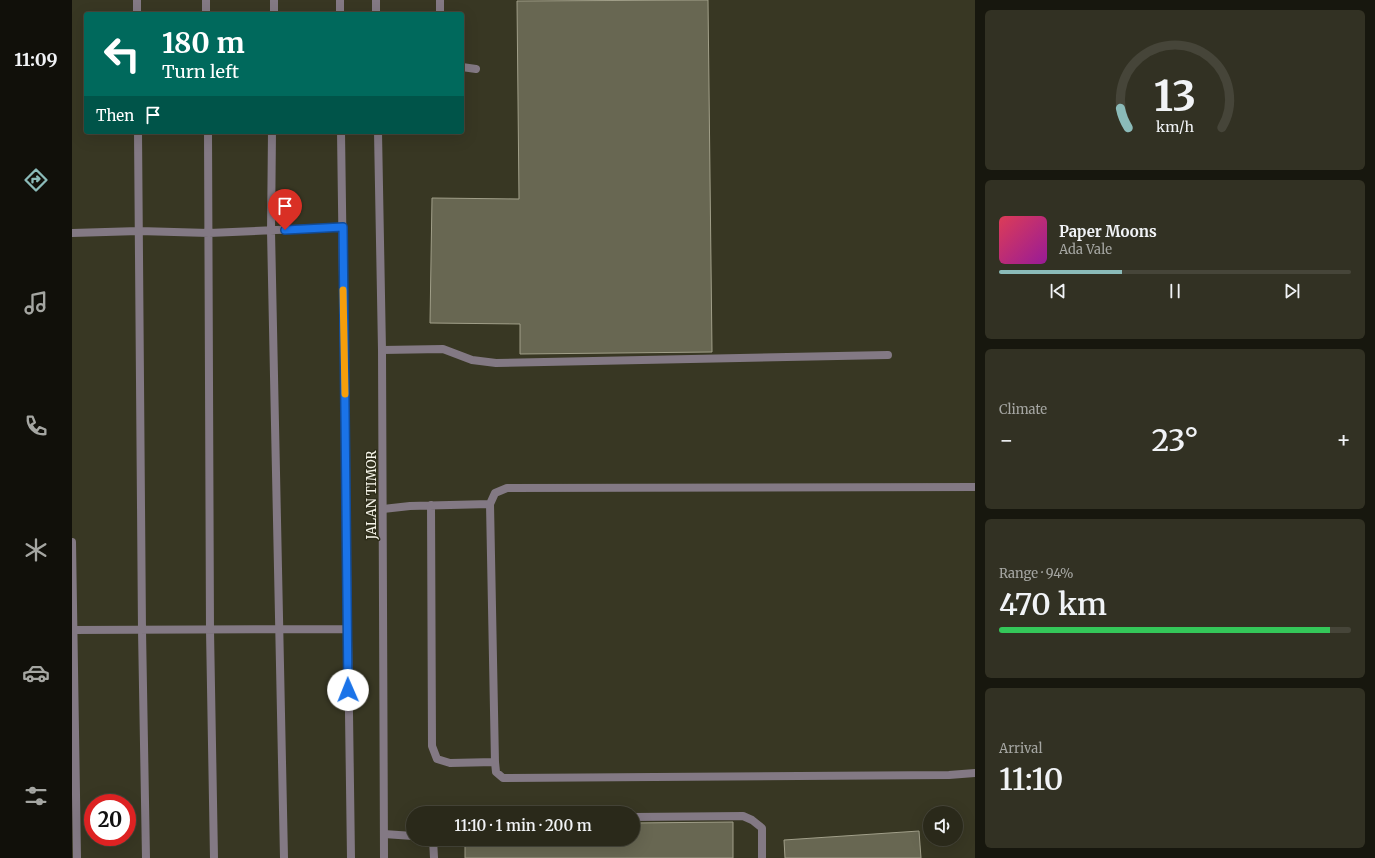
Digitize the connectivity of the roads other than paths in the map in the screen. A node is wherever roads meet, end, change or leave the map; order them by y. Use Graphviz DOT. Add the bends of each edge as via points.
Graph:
graph roads {
  1 [pos="137,0"];
  2 [pos="206,0"];
  3 [pos="274,0"];
  4 [pos="340,0"];
  5 [pos="376,0"];
  6 [pos="440,0"];
  7 [pos="137,12"];
  8 [pos="206,12"];
  9 [pos="274,12"];
  10 [pos="340,12"];
  11 [pos="376,12"];
  12 [pos="440,12"];
  13 [pos="464,67"];
  14 [pos="476,69"];
  15 [pos="138,134"];
  16 [pos="208,134"];
  17 [pos="272,134"];
  18 [pos="341,134"];
  19 [pos="378,134"];
  20 [pos="343,227"];
  21 [pos="139,231"];
  22 [pos="271,231"];
  23 [pos="72,233"];
  24 [pos="209,234"];
  25 [pos="382,350"];
  26 [pos="888,355"];
  27 [pos="975,487"];
  28 [pos="490,504"];
  29 [pos="431,506"];
  30 [pos="383,509"];
  31 [pos="72,542"];
  32 [pos="347,629"];
  33 [pos="73,630"];
  34 [pos="142,630"];
  35 [pos="210,630"];
  36 [pos="280,630"];
  37 [pos="495,762"];
  38 [pos="975,773"];
  39 [pos="640,817"];
  40 [pos="384,834"];
  41 [pos="406,836"];
  42 [pos="433,846"];
  43 [pos="77,858"];
  44 [pos="146,858"];
  45 [pos="214,858"];
  46 [pos="284,858"];
  47 [pos="351,858"];
  48 [pos="384,858"];
  49 [pos="434,858"];
  50 [pos="762,858"];
  1 -- 7 [label="street"];
  2 -- 8 [label="street"];
  3 -- 9 [label="street"];
  4 -- 10 [label="street"];
  5 -- 11 [label="street"];
  6 -- 12 [label="street"];
  13 -- 14 [label="street"];
  15 -- 21 [label="street"];
  16 -- 24 [label="street"];
  17 -- 22 [label="street"];
  18 -- 20 [label="street"];
  19 -- 25 [label="street, JALAN TIMOR"];
  20 -- 22 [label="street"];
  20 -- 32 [label="street"];
  21 -- 23 [label="street"];
  21 -- 24 [label="street"];
  21 -- 34 [label="street"];
  22 -- 24 [label="street"];
  22 -- 36 [label="street"];
  24 -- 35 [label="street"];
  25 -- 26 [label="street" via="443,349 472,360 496,363"];
  25 -- 30 [label="street, JALAN TIMOR"];
  27 -- 28 [label="street" via="507,488 495,493"];
  28 -- 29 [label="street"];
  28 -- 37 [label="street"];
  29 -- 30 [label="street"];
  29 -- 37 [label="street" via="432,746 437,759 450,762"];
  30 -- 40 [label="street, JALAN TIMOR"];
  31 -- 33 [label="street"];
  32 -- 36 [label="street"];
  32 -- 47 [label="street"];
  33 -- 34 [label="street"];
  33 -- 43 [label="street"];
  34 -- 35 [label="street"];
  34 -- 44 [label="street"];
  35 -- 36 [label="street"];
  35 -- 45 [label="street"];
  36 -- 46 [label="street"];
  37 -- 38 [label="street" via="496,772 503,778"];
  39 -- 50 [label="street" via="743,816 762,828"];
  40 -- 41 [label="street"];
  40 -- 48 [label="street, JALAN TIMOR"];
  42 -- 49 [label="street"];
}
